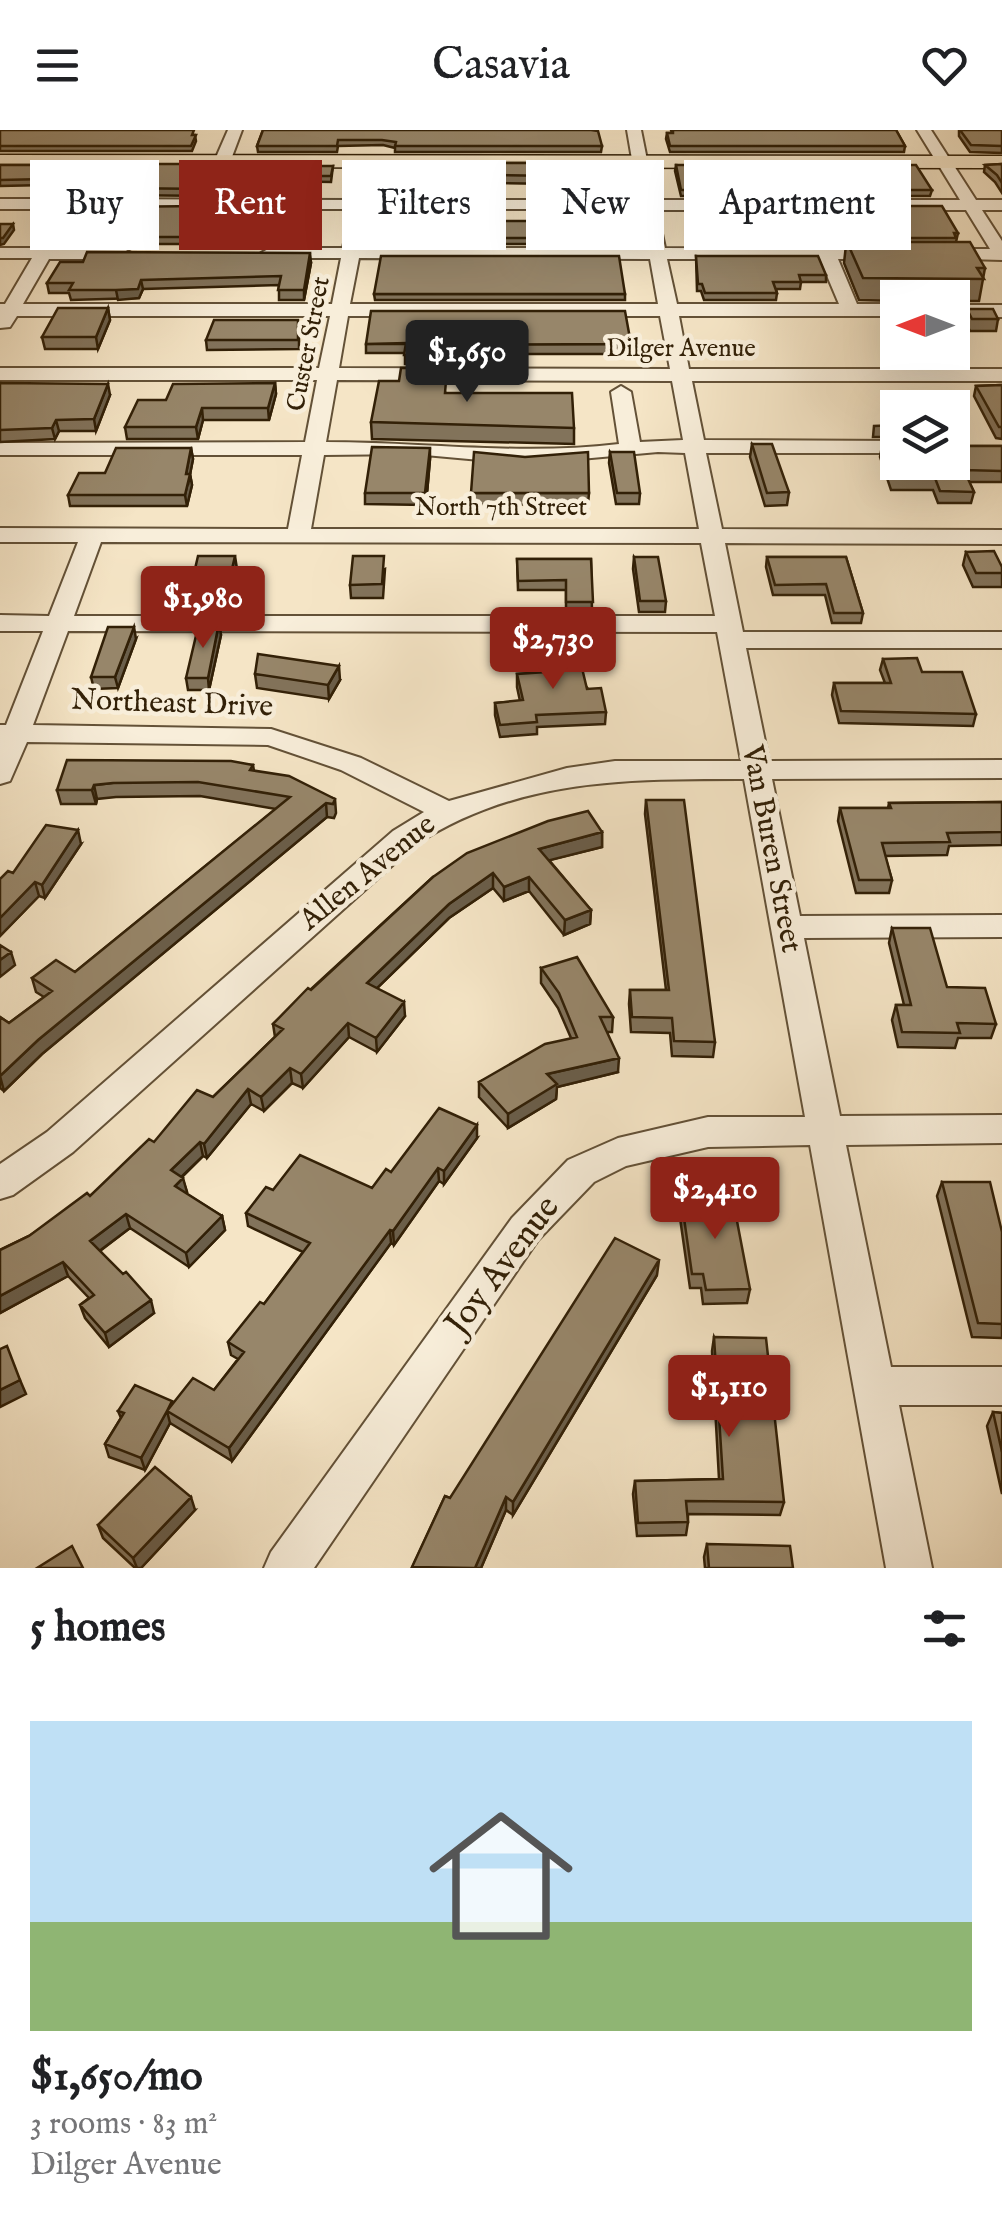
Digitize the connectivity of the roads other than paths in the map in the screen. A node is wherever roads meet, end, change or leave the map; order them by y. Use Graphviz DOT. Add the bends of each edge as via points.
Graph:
graph roads {
  1 [pos="234,130"];
  2 [pos="634,130"];
  3 [pos="924,130"];
  4 [pos="223,160"];
  5 [pos="641,160"];
  6 [pos="0,162"];
  7 [pos="30,162"];
  8 [pos="664,162"];
  9 [pos="943,162"];
  10 [pos="1002,162"];
  11 [pos="0,204"];
  12 [pos="30,204"];
  13 [pos="159,204"];
  14 [pos="342,205"];
  15 [pos="970,205"];
  16 [pos="1002,205"];
  17 [pos="664,206"];
  18 [pos="45,250"];
  19 [pos="352,250"];
  20 [pos="658,250"];
  21 [pos="351,253"];
  22 [pos="0,254"];
  23 [pos="43,254"];
  24 [pos="140,254"];
  25 [pos="255,254"];
  26 [pos="659,254"];
  27 [pos="827,254"];
  28 [pos="1002,254"];
  29 [pos="5,310"];
  30 [pos="340,310"];
  31 [pos="670,310"];
  32 [pos="850,310"];
  33 [pos="880,310"];
  34 [pos="970,310"];
  35 [pos="1002,311"];
  36 [pos="0,328"];
  37 [pos="0,374"];
  38 [pos="328,374"];
  39 [pos="682,374"];
  40 [pos="1002,374"];
  41 [pos="621,392"];
  42 [pos="695,446"];
  43 [pos="630,447"];
  44 [pos="880,447"];
  45 [pos="0,449"];
  46 [pos="314,449"];
  47 [pos="0,535"];
  48 [pos="298,535"];
  49 [pos="92,536"];
  50 [pos="712,536"];
  51 [pos="1002,537"];
  52 [pos="0,623"];
  53 [pos="59,623"];
  54 [pos="730,632"];
  55 [pos="1002,640"];
  56 [pos="9,733"];
  57 [pos="755,768"];
  58 [pos="1002,770"];
  59 [pos="0,776"];
  60 [pos="446,812"];
  61 [pos="1002,926"];
  62 [pos="786,927"];
  63 [pos="1002,1129"];
  64 [pos="824,1130"];
  65 [pos="0,1184"];
  66 [pos="874,1386"];
  67 [pos="1002,1386"];
  68 [pos="287,1568"];
  69 [pos="909,1568"];
  1 -- 4 [label="street"];
  2 -- 5 [label="street, Van Buren Street"];
  3 -- 9 [label="street"];
  6 -- 7 [label="main road"];
  8 -- 9 [label="main road"];
  9 -- 10 [label="main road"];
  9 -- 15 [label="street"];
  11 -- 12 [label="street"];
  13 -- 14 [label="street"];
  15 -- 16 [label="street"];
  15 -- 17 [label="street"];
  15 -- 28 [label="street"];
  18 -- 23 [label="street"];
  19 -- 21 [label="street, Custer Street"];
  20 -- 26 [label="street, Van Buren Street"];
  21 -- 25 [label="street"];
  21 -- 26 [label="street"];
  21 -- 30 [label="street, Custer Street"];
  22 -- 23 [label="street"];
  23 -- 24 [label="street"];
  23 -- 29 [label="street"];
  26 -- 27 [label="street"];
  26 -- 31 [label="street, Van Buren Street"];
  27 -- 28 [label="street"];
  27 -- 32 [label="street"];
  29 -- 30 [label="street"];
  29 -- 36 [label="street"];
  30 -- 31 [label="street"];
  30 -- 38 [label="street, Custer Street"];
  31 -- 32 [label="street"];
  31 -- 39 [label="street, Van Buren Street"];
  32 -- 33 [label="street"];
  34 -- 35 [label="street"];
  37 -- 38 [label="street, Dilger Avenue"];
  38 -- 39 [label="street, Dilger Avenue"];
  38 -- 46 [label="street, Custer Street"];
  39 -- 40 [label="street, Dilger Avenue"];
  39 -- 42 [label="street, Van Buren Street"];
  41 -- 43 [label="street"];
  42 -- 43 [label="street"];
  42 -- 44 [label="street"];
  42 -- 50 [label="street, Van Buren Street"];
  43 -- 46 [label="street" via="525,458 414,448"];
  45 -- 46 [label="street"];
  46 -- 48 [label="street, Custer Street"];
  47 -- 49 [label="street, North 7th Street"];
  48 -- 49 [label="street, North 7th Street"];
  48 -- 50 [label="street, North 7th Street"];
  49 -- 53 [label="street"];
  50 -- 51 [label="street, North 7th Street"];
  50 -- 54 [label="street, Van Buren Street"];
  52 -- 53 [label="street"];
  53 -- 54 [label="street"];
  53 -- 56 [label="street"];
  54 -- 55 [label="street"];
  54 -- 57 [label="street, Van Buren Street"];
  56 -- 59 [label="street"];
  56 -- 60 [label="street, Northeast Drive" via="270,737 351,764"];
  57 -- 58 [label="street, Allen Avenue"];
  57 -- 60 [label="street, Allen Avenue" via="583,774"];
  57 -- 62 [label="street, Van Buren Street"];
  60 -- 65 [label="street, Allen Avenue" via="364,870 60,1142"];
  61 -- 62 [label="street"];
  62 -- 64 [label="street, Van Buren Street"];
  63 -- 64 [label="street, Joy Avenue"];
  64 -- 66 [label="street, Van Buren Street"];
  64 -- 68 [label="street, Joy Avenue" via="690,1134 618,1153 582,1171 525,1228"];
  66 -- 67 [label="street"];
  66 -- 69 [label="street, Van Buren Street"];
}
